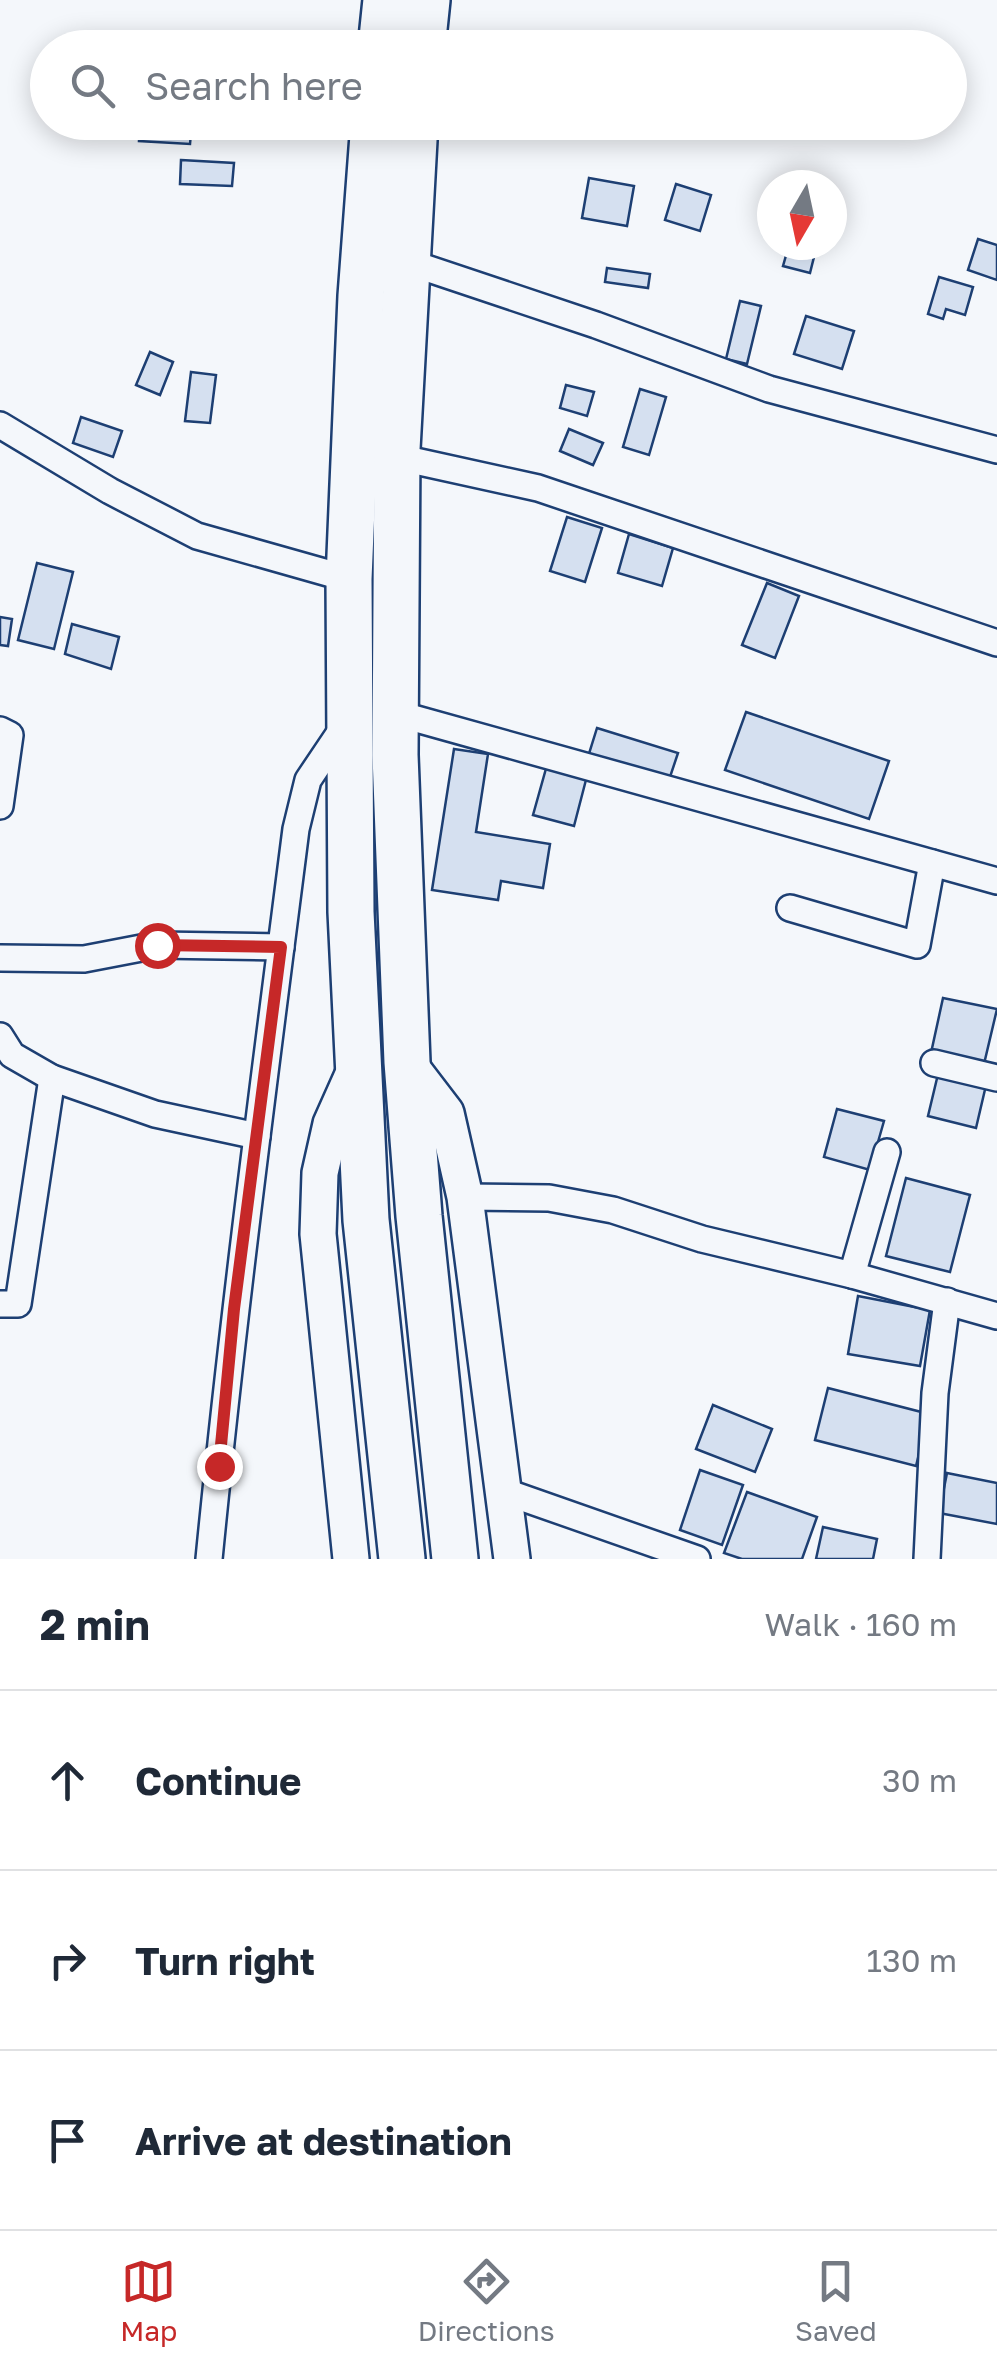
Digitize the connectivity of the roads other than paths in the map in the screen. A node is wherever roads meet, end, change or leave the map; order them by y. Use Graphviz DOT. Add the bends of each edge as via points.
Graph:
graph roads {
  1 [pos="386,0"];
  2 [pos="427,0"];
  3 [pos="383,30"];
  4 [pos="424,30"];
  5 [pos="373,140"];
  6 [pos="413,140"];
  7 [pos="405,262"];
  8 [pos="0,425"];
  9 [pos="997,450"];
  10 [pos="396,457"];
  11 [pos="350,579"];
  12 [pos="997,643"];
  13 [pos="395,713"];
  14 [pos="348,720"];
  15 [pos="0,730"];
  16 [pos="0,806"];
  17 [pos="932,864"];
  18 [pos="997,881"];
  19 [pos="790,908"];
  20 [pos="281,947"];
  21 [pos="0,958"];
  22 [pos="0,1036"];
  23 [pos="408,1062"];
  24 [pos="934,1063"];
  25 [pos="357,1066"];
  26 [pos="52,1078"];
  27 [pos="997,1078"];
  28 [pos="257,1136"];
  29 [pos="887,1152"];
  30 [pos="465,1197"];
  31 [pos="852,1275"];
  32 [pos="947,1301"];
  33 [pos="0,1304"];
  34 [pos="997,1316"];
  35 [pos="503,1491"];
  36 [pos="209,1559"];
  37 [pos="351,1559"];
  38 [pos="402,1559"];
  39 [pos="455,1559"];
  40 [pos="512,1559"];
  41 [pos="698,1559"];
  42 [pos="927,1559"];
  1 -- 3 [label="highway"];
  2 -- 4 [label="highway"];
  5 -- 11 [label="highway"];
  6 -- 7 [label="highway"];
  7 -- 9 [label="street" via="769,389"];
  7 -- 10 [label="highway"];
  8 -- 11 [label="street" via="197,536"];
  10 -- 12 [label="street" via="538,488"];
  10 -- 13 [label="highway"];
  11 -- 14 [label="highway"];
  13 -- 17 [label="street"];
  13 -- 23 [label="highway"];
  14 -- 20 [label="street" via="308,780"];
  14 -- 25 [label="highway"];
  15 -- 16 [label="street" via="10,735"];
  17 -- 18 [label="street"];
  17 -- 19 [label="street" via="917,945"];
  20 -- 21 [label="street" via="157,945 84,959"];
  20 -- 28 [label="street"];
  22 -- 26 [label="street" via="12,1055"];
  23 -- 30 [label="street" via="446,1113"];
  23 -- 39 [label="highway"];
  24 -- 27 [label="street"];
  25 -- 37 [label="street" via="331,1124 320,1173 318,1234"];
  25 -- 38 [label="highway" via="366,1220"];
  26 -- 28 [label="street" via="155,1114"];
  26 -- 33 [label="street" via="18,1304"];
  28 -- 36 [label="street"];
  29 -- 31 [label="street"];
  30 -- 31 [label="street" via="549,1198 613,1210"];
  30 -- 35 [label="street"];
  31 -- 32 [label="street"];
  32 -- 34 [label="street"];
  32 -- 42 [label="street"];
  35 -- 40 [label="street"];
  35 -- 41 [label="street"];
}
